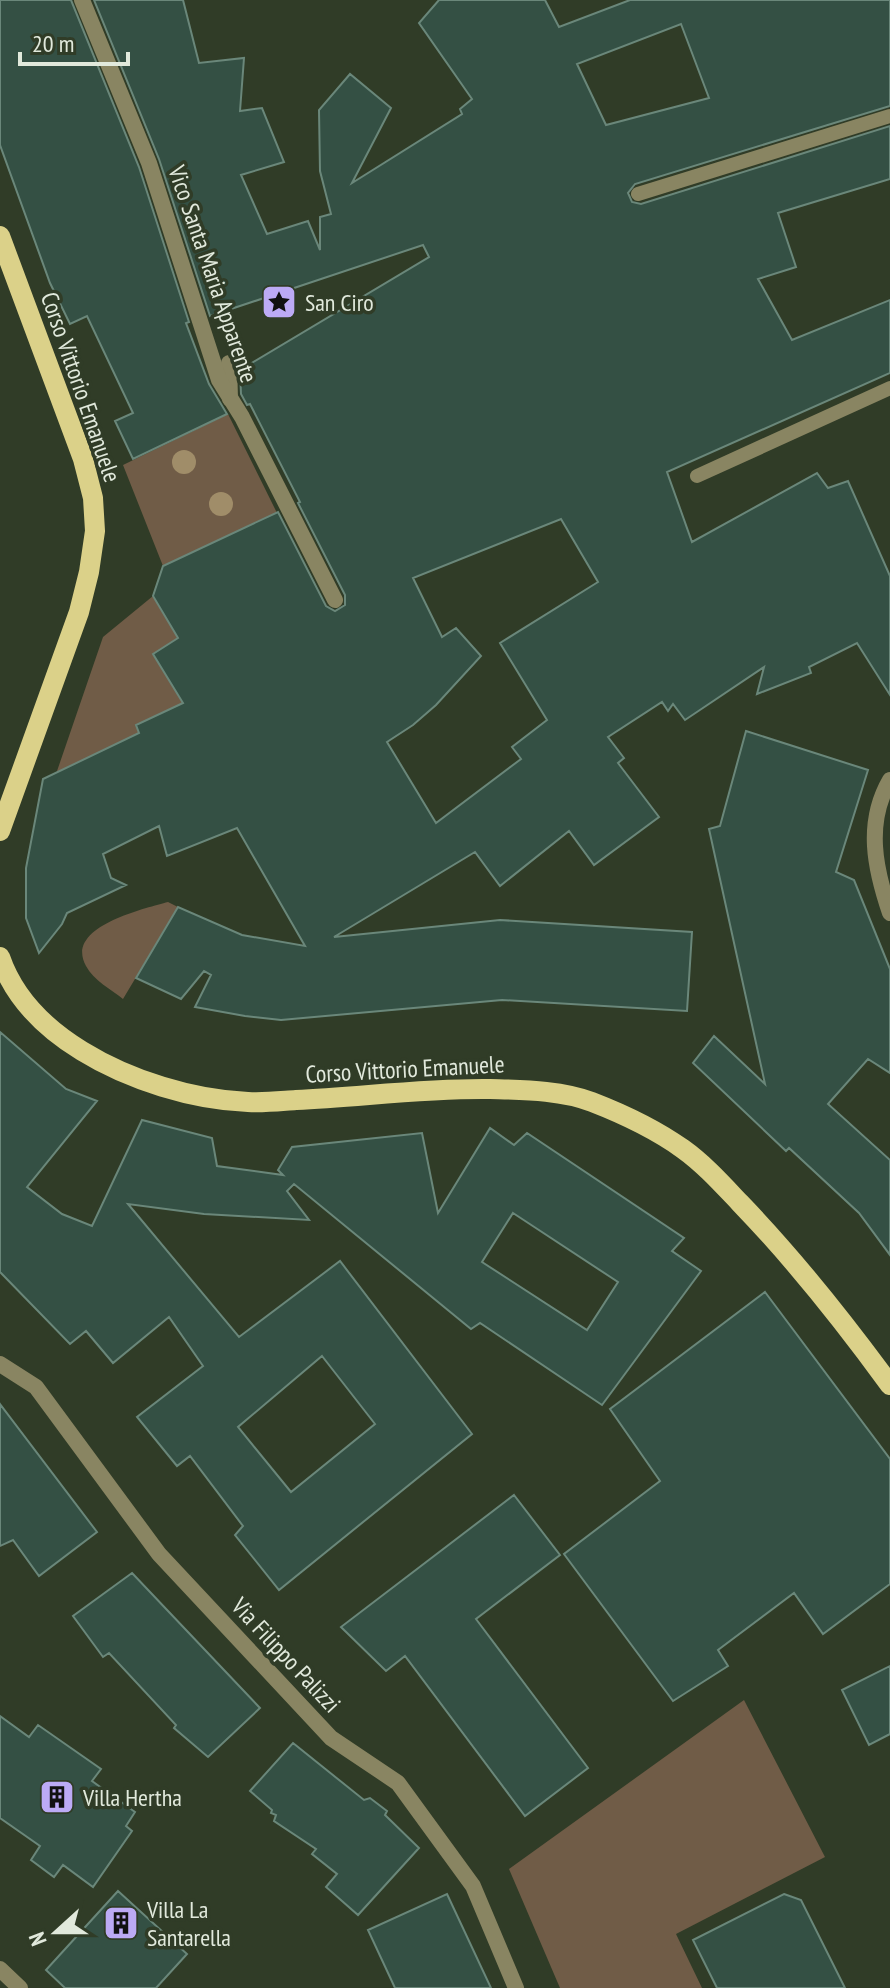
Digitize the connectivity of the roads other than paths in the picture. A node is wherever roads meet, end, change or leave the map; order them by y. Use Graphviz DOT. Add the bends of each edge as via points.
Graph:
graph roads {
  1 [pos="82,0"];
  2 [pos="890,116"];
  3 [pos="638,194"];
  4 [pos="0,236"];
  5 [pos="229,363"];
  6 [pos="890,388"];
  7 [pos="230,399"];
  8 [pos="697,476"];
  9 [pos="335,600"];
  10 [pos="890,780"];
  11 [pos="0,831"];
  12 [pos="890,913"];
  13 [pos="0,957"];
  14 [pos="0,1364"];
  15 [pos="890,1385"];
  16 [pos="0,1969"];
  17 [pos="20,1988"];
  18 [pos="516,1988"];
  1 -- 7 [label="street, Vico Santa Maria Apparente" via="133,118 209,353"];
  2 -- 3 [label="lane"];
  4 -- 11 [label="main road, Corso Vittorio Emanuele" via="83,459 95,531 79,612"];
  5 -- 7 [label="street"];
  6 -- 8 [label="lane"];
  7 -- 9 [label="street, Vico Santa Maria Apparente"];
  10 -- 12 [label="street" via="876,812 875,847"];
  13 -- 15 [label="main road, Corso Vittorio Emanuele" via="17,992 60,1038 97,1060 180,1091 248,1102 447,1088 508,1089 587,1100 625,1115 664,1136 708,1170 768,1232"];
  14 -- 18 [label="street, Via Filippo Palizzi" via="36,1387 159,1554 331,1738 398,1783 473,1886"];
  16 -- 17 [label="street"];
}
